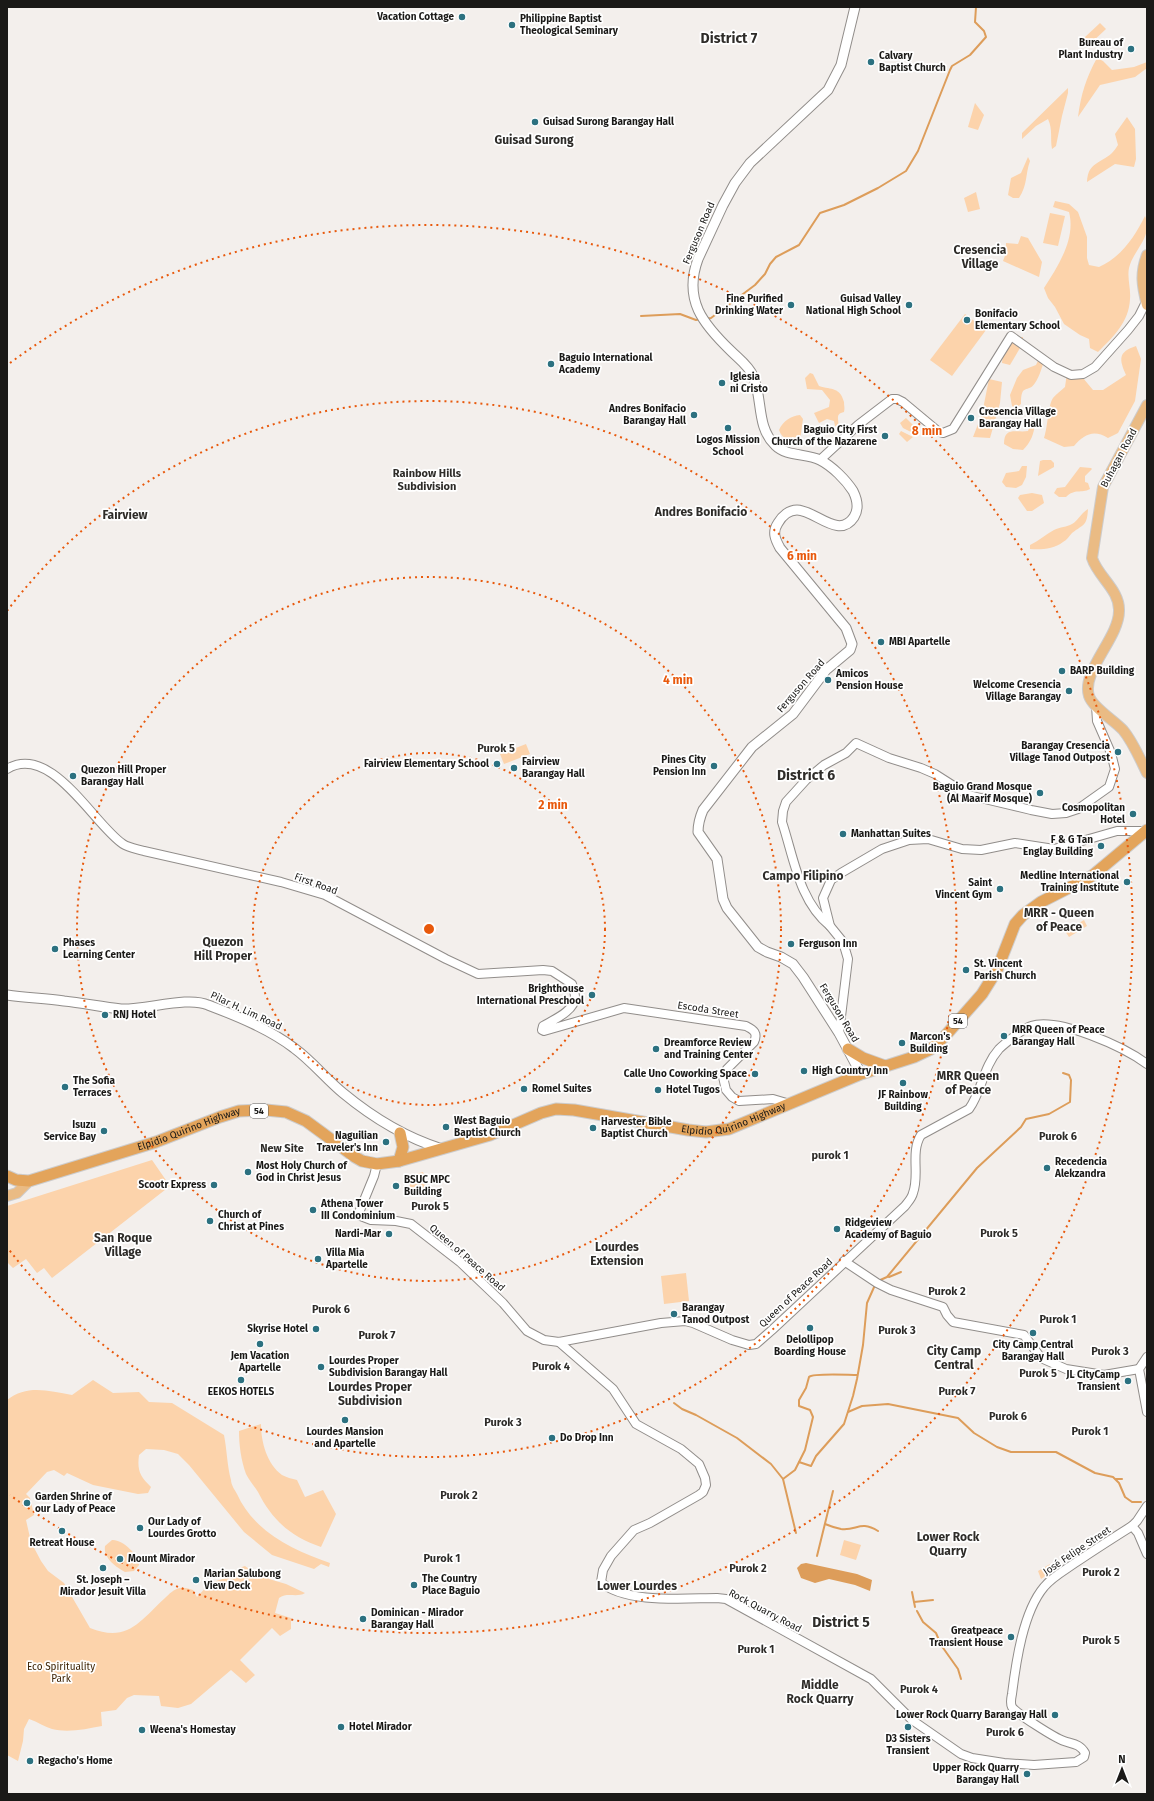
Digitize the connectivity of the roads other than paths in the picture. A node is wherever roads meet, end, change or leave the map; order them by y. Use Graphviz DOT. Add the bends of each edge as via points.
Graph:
graph roads {
  1 [pos="855,7"];
  2 [pos="1147,255"];
  3 [pos="1147,303"];
  4 [pos="1147,407"];
  5 [pos="820,460"];
  6 [pos="1096,706"];
  7 [pos="7,769"];
  8 [pos="1146,769"];
  9 [pos="1147,830"];
  10 [pos="830,926"];
  11 [pos="7,995"];
  12 [pos="542,1030"];
  13 [pos="839,1034"];
  14 [pos="848,1049"];
  15 [pos="1144,1062"];
  16 [pos="885,1066"];
  17 [pos="861,1074"];
  18 [pos="791,1104"];
  19 [pos="400,1133"];
  20 [pos="442,1149"];
  21 [pos="399,1161"];
  22 [pos="377,1164"];
  23 [pos="7,1176"];
  24 [pos="29,1181"];
  25 [pos="7,1196"];
  26 [pos="844,1261"];
  27 [pos="560,1342"];
  28 [pos="1147,1357"];
  29 [pos="1139,1369"];
  30 [pos="1147,1412"];
  31 [pos="1147,1506"];
  32 [pos="1132,1526"];
  33 [pos="1147,1554"];
  34 [pos="1012,1689"];
  1 -- 5 [label="main road, Ferguson Road" via="841,65 828,90 750,163 735,183 695,268 692,286 697,307 706,324 747,366 754,377 763,423 772,442 787,452"];
  2 -- 3 [label="main road" via="1142,268 1142,282"];
  3 -- 5 [label="street" via="1128,330 1095,367 1083,374 1072,375 1054,367 1011,336 953,429 939,432 903,402 892,399 858,425"];
  4 -- 6 [label="main road, Buhagan Road" via="1103,487 1092,558 1095,568 1116,596 1120,612 1117,625 1088,680 1088,693"];
  5 -- 13 [label="main road, Ferguson Road" via="840,475 852,490 857,501 854,517 850,522 839,526 793,510 780,519 775,527 774,536 780,548 846,628 852,644 850,650 826,670 793,714 744,756 703,810 698,820 698,832 717,859 723,899 727,908 758,947 793,964"];
  6 -- 8 [label="main road, Buhagan Road" via="1124,731"];
  6 -- 10 [label="street" via="1096,721 1111,753 1115,769 1109,787 1078,809 1066,814 1031,810 968,795 936,774 889,758 856,743 846,753 824,765 786,802 782,822 804,892 819,917"];
  7 -- 12 [label="street, First Road" via="14,765 32,765 58,778 124,845 281,882 326,896 478,974 552,971 572,984 575,997 566,1012 543,1026"];
  9 -- 10 [label="street" via="1117,831 1054,849 1015,843 981,850 962,849 918,839 895,844 865,858 831,880 823,898"];
  9 -- 16 [label="highway, Elpidio Quirino Highway / 54" via="1092,876 1041,902 1023,915 1015,924 994,976 946,1036 931,1049"];
  10 -- 13 [label="street" via="844,942 848,959"];
  11 -- 19 [label="main road, Pilar H. Lim Road" via="122,1009 191,1002 206,1004 285,1041 345,1094"];
  12 -- 18 [label="street, Escoda Street" via="547,1031 624,1008 746,1026 752,1029 757,1037 727,1069 723,1077 726,1090 739,1101 774,1099"];
  13 -- 14 [label="main road, Ferguson Road"];
  14 -- 16 [label="highway"];
  14 -- 17 [label="main road, Ferguson Road"];
  15 -- 26 [label="street, Queen of Peace Road" via="1092,1035 1040,1024 1029,1026 999,1048 989,1063 969,1109 922,1135 917,1147 913,1195 905,1206"];
  16 -- 17 [label="highway, Elpidio Quirino Highway / 54"];
  17 -- 18 [label="highway, Elpidio Quirino Highway / 54"];
  18 -- 20 [label="highway, Elpidio Quirino Highway / 54" via="729,1129 706,1132 556,1109 490,1135"];
  19 -- 20 [label="main road, Pilar H. Lim Road"];
  19 -- 21 [label="highway" via="403,1147"];
  20 -- 21 [label="highway, Elpidio Quirino Highway / 54"];
  21 -- 22 [label="highway, Elpidio Quirino Highway / 54"];
  22 -- 24 [label="highway, Elpidio Quirino Highway / 54" via="362,1161 306,1121 286,1112 240,1111 156,1142"];
  22 -- 27 [label="street, Queen of Peace Road" via="358,1215 371,1220 410,1224 460,1262 503,1303 527,1331 544,1340"];
  23 -- 24 [label="highway, Elpidio Quirino Highway / 54"];
  24 -- 25 [label="main road" via="17,1193"];
  26 -- 27 [label="street, Queen of Peace Road" via="756,1344 749,1345 732,1340 693,1322 685,1321 661,1323"];
  26 -- 29 [label="street" via="891,1290 943,1307 953,1322 1024,1335 1041,1358 1066,1369 1104,1375"];
  27 -- 34 [label="street, Rock Quarry Road" via="614,1389 636,1424 681,1449 700,1464 706,1485 704,1492 634,1530 611,1556 603,1570 601,1582 630,1595 726,1599 871,1679 912,1720 961,1754 972,1758 1034,1765 1076,1762 1084,1757 1085,1753 1080,1746 1059,1738 1016,1710 1011,1702"];
  28 -- 29 [label="street"];
  29 -- 30 [label="street"];
  31 -- 32 [label="street, José Felipe Street"];
  32 -- 33 [label="street"];
  32 -- 34 [label="street, José Felipe Street" via="1044,1585 1029,1613"];
}
